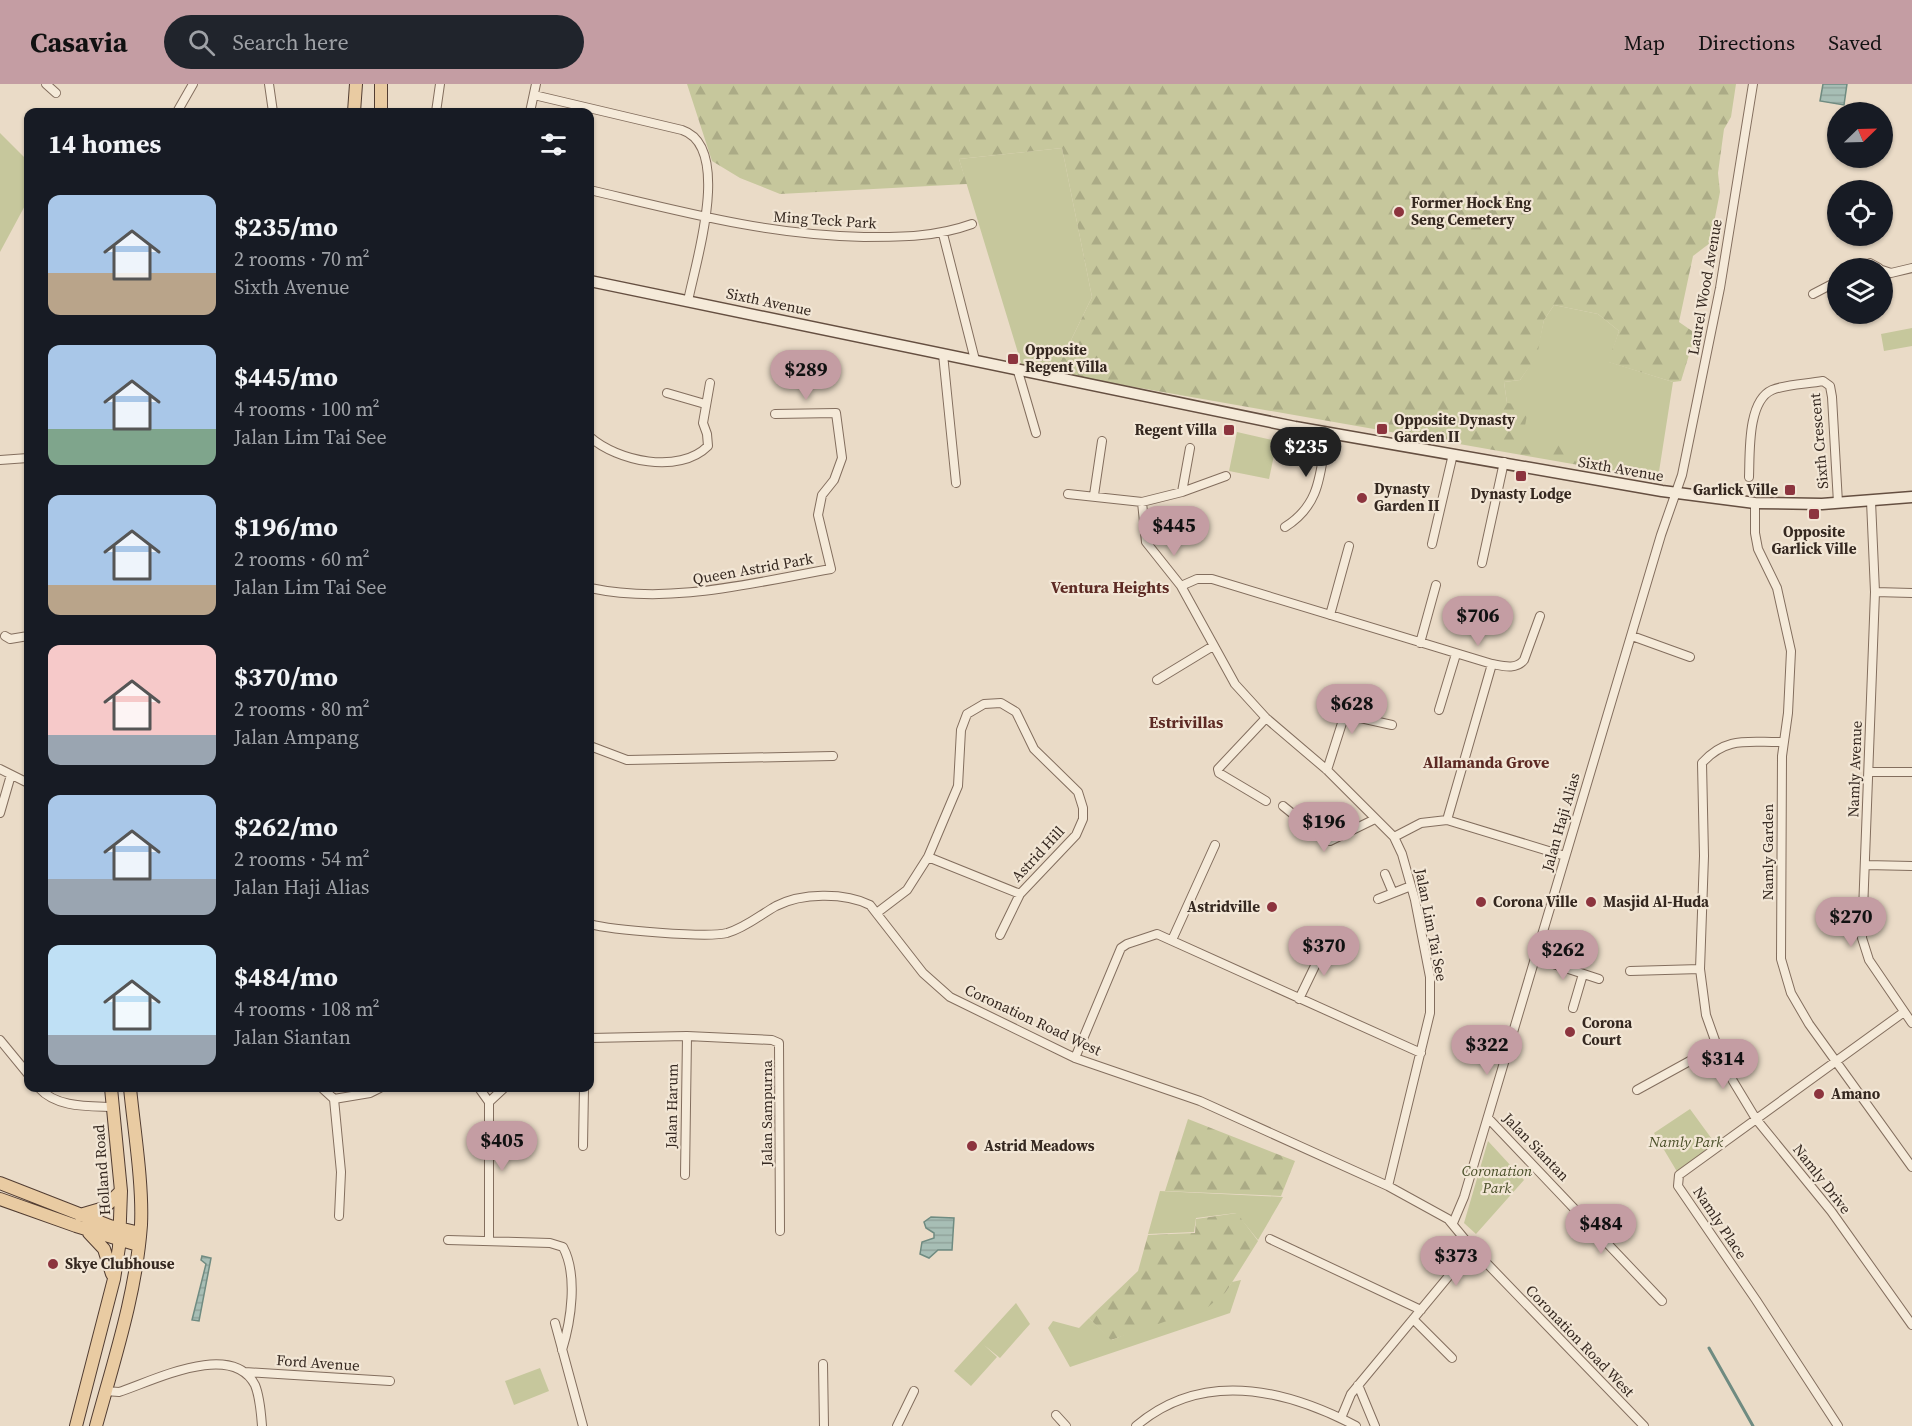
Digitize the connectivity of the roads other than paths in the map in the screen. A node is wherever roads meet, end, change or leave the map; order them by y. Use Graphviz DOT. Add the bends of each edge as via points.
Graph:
graph roads {
  1 [pos="46,84"];
  2 [pos="194,84"];
  3 [pos="269,84"];
  4 [pos="356,84"];
  5 [pos="381,84"];
  6 [pos="440,84"];
  7 [pos="536,84"];
  8 [pos="1753,84"];
  9 [pos="56,93"];
  10 [pos="534,95"];
  11 [pos="179,108"];
  12 [pos="272,108"];
  13 [pos="354,108"];
  14 [pos="381,108"];
  15 [pos="437,108"];
  16 [pos="532,108"];
  17 [pos="588,108"];
  18 [pos="594,110"];
  19 [pos="594,191"];
  20 [pos="706,217"];
  21 [pos="972,224"];
  22 [pos="944,234"];
  23 [pos="1912,268"];
  24 [pos="1893,273"];
  25 [pos="594,282"];
  26 [pos="1827,287"];
  27 [pos="1813,294"];
  28 [pos="688,301"];
  29 [pos="943,354"];
  30 [pos="975,360"];
  31 [pos="1017,368"];
  32 [pos="710,383"];
  33 [pos="667,393"];
  34 [pos="705,404"];
  35 [pos="776,414"];
  36 [pos="1327,432"];
  37 [pos="1036,433"];
  38 [pos="594,440"];
  39 [pos="1102,441"];
  40 [pos="1190,448"];
  41 [pos="1453,454"];
  42 [pos="24,458"];
  43 [pos="0,460"];
  44 [pos="1504,462"];
  45 [pos="1226,476"];
  46 [pos="1749,477"];
  47 [pos="956,483"];
  48 [pos="1182,492"];
  49 [pos="1676,493"];
  50 [pos="1068,494"];
  51 [pos="1094,495"];
  52 [pos="1912,498"];
  53 [pos="1870,501"];
  54 [pos="1142,502"];
  55 [pos="1755,503"];
  56 [pos="1838,503"];
  57 [pos="1285,527"];
  58 [pos="1432,544"];
  59 [pos="1350,546"];
  60 [pos="1482,563"];
  61 [pos="1436,585"];
  62 [pos="1181,586"];
  63 [pos="594,589"];
  64 [pos="1875,592"];
  65 [pos="1912,593"];
  66 [pos="1330,615"];
  67 [pos="1540,616"];
  68 [pos="5,636"];
  69 [pos="1632,636"];
  70 [pos="24,637"];
  71 [pos="1420,643"];
  72 [pos="1213,646"];
  73 [pos="1456,654"];
  74 [pos="1690,657"];
  75 [pos="1492,664"];
  76 [pos="1157,680"];
  77 [pos="1439,710"];
  78 [pos="1266,718"];
  79 [pos="1392,725"];
  80 [pos="1784,742"];
  81 [pos="594,748"];
  82 [pos="833,756"];
  83 [pos="0,769"];
  84 [pos="1326,770"];
  85 [pos="1869,772"];
  86 [pos="1912,772"];
  87 [pos="11,774"];
  88 [pos="24,781"];
  89 [pos="1266,801"];
  90 [pos="1283,806"];
  91 [pos="0,813"];
  92 [pos="1375,819"];
  93 [pos="1448,820"];
  94 [pos="1394,837"];
  95 [pos="1215,845"];
  96 [pos="1565,856"];
  97 [pos="928,857"];
  98 [pos="1866,865"];
  99 [pos="1912,866"];
  100 [pos="1385,874"];
  101 [pos="1411,886"];
  102 [pos="1392,893"];
  103 [pos="1020,894"];
  104 [pos="1378,899"];
  105 [pos="878,912"];
  106 [pos="594,925"];
  107 [pos="1000,935"];
  108 [pos="1172,940"];
  109 [pos="1324,945"];
  110 [pos="1535,958"];
  111 [pos="1700,969"];
  112 [pos="1630,971"];
  113 [pos="1584,974"];
  114 [pos="1599,979"];
  115 [pos="1299,999"];
  116 [pos="1573,1008"];
  117 [pos="1909,1017"];
  118 [pos="687,1036"];
  119 [pos="594,1038"];
  120 [pos="0,1040"];
  121 [pos="1717,1046"];
  122 [pos="1421,1053"];
  123 [pos="1075,1058"];
  124 [pos="1835,1061"];
  125 [pos="24,1069"];
  126 [pos="1637,1090"];
  127 [pos="43,1092"];
  128 [pos="111,1092"];
  129 [pos="130,1092"];
  130 [pos="326,1092"];
  131 [pos="372,1092"];
  132 [pos="482,1092"];
  133 [pos="500,1092"];
  134 [pos="584,1092"];
  135 [pos="334,1099"];
  136 [pos="489,1102"];
  137 [pos="113,1107"];
  138 [pos="1488,1118"];
  139 [pos="1756,1119"];
  140 [pos="583,1146"];
  141 [pos="1912,1167"];
  142 [pos="685,1175"];
  143 [pos="0,1184"];
  144 [pos="1388,1186"];
  145 [pos="121,1191"];
  146 [pos="0,1199"];
  147 [pos="79,1215"];
  148 [pos="339,1216"];
  149 [pos="1453,1222"];
  150 [pos="86,1230"];
  151 [pos="780,1231"];
  152 [pos="120,1234"];
  153 [pos="139,1239"];
  154 [pos="1270,1239"];
  155 [pos="448,1240"];
  156 [pos="489,1241"];
  157 [pos="1472,1248"];
  158 [pos="114,1279"];
  159 [pos="1662,1301"];
  160 [pos="1421,1310"];
  161 [pos="1413,1319"];
  162 [pos="555,1323"];
  163 [pos="1912,1324"];
  164 [pos="562,1350"];
  165 [pos="1452,1358"];
  166 [pos="823,1364"];
  167 [pos="245,1372"];
  168 [pos="390,1381"];
  169 [pos="1358,1385"];
  170 [pos="105,1391"];
  171 [pos="914,1391"];
  172 [pos="1056,1415"];
  173 [pos="1341,1418"];
  174 [pos="76,1426"];
  175 [pos="96,1426"];
  176 [pos="262,1426"];
  177 [pos="583,1426"];
  178 [pos="824,1426"];
  179 [pos="897,1426"];
  180 [pos="1066,1426"];
  181 [pos="1136,1426"];
  182 [pos="1356,1426"];
  183 [pos="1376,1426"];
  184 [pos="1644,1426"];
  185 [pos="1838,1426"];
  1 -- 9 [label="street"];
  2 -- 11 [label="street"];
  3 -- 12 [label="street"];
  4 -- 13 [label="main road"];
  5 -- 14 [label="main road"];
  6 -- 15 [label="street"];
  7 -- 10 [label="street"];
  8 -- 49 [label="street, Laurel Wood Avenue" via="1720,288"];
  10 -- 16 [label="street"];
  10 -- 17 [label="street"];
  18 -- 20 [label="street" via="691,133 700,145 710,174"];
  19 -- 20 [label="street, Ming Teck Park"];
  20 -- 22 [label="street, Ming Teck Park" via="806,235"];
  20 -- 28 [label="street"];
  21 -- 22 [label="street, Ming Teck Park"];
  22 -- 30 [label="street"];
  23 -- 24 [label="street"];
  25 -- 28 [label="main road, Sixth Avenue"];
  26 -- 27 [label="street"];
  28 -- 29 [label="main road, Sixth Avenue"];
  29 -- 30 [label="main road, Sixth Avenue"];
  29 -- 47 [label="street"];
  30 -- 31 [label="main road, Sixth Avenue"];
  31 -- 36 [label="main road, Sixth Avenue"];
  31 -- 37 [label="street"];
  32 -- 34 [label="street"];
  33 -- 34 [label="street"];
  34 -- 38 [label="street" via="703,423 708,446 694,455 670,462 637,458 615,453"];
  35 -- 63 [label="street, Queen Astrid Park" via="837,413 842,458 834,480 822,495 818,515 831,568 687,594 622,595"];
  36 -- 41 [label="main road, Sixth Avenue"];
  36 -- 57 [label="street" via="1317,491 1301,517"];
  39 -- 51 [label="street"];
  40 -- 48 [label="street"];
  41 -- 44 [label="main road, Sixth Avenue"];
  41 -- 58 [label="street"];
  42 -- 43 [label="street"];
  44 -- 49 [label="main road, Sixth Avenue"];
  44 -- 60 [label="street"];
  45 -- 48 [label="street"];
  46 -- 56 [label="street, Sixth Crescent" via="1751,429 1761,398 1772,390 1823,381 1830,386 1832,397"];
  48 -- 54 [label="street"];
  49 -- 55 [label="main road, Sixth Avenue"];
  49 -- 69 [label="street, Jalan Haji Alias"];
  50 -- 51 [label="street"];
  51 -- 54 [label="street"];
  52 -- 53 [label="main road, Sixth Avenue"];
  53 -- 56 [label="main road, Sixth Avenue"];
  53 -- 64 [label="street, Namly Avenue"];
  54 -- 62 [label="street, Jalan Lim Tai See" via="1146,542"];
  55 -- 56 [label="main road, Sixth Avenue"];
  55 -- 80 [label="street, Namly Garden" via="1758,549 1777,588 1791,651"];
  59 -- 66 [label="street"];
  61 -- 71 [label="street"];
  62 -- 66 [label="street" via="1197,579 1212,579"];
  62 -- 72 [label="street, Jalan Lim Tai See"];
  64 -- 65 [label="street"];
  64 -- 85 [label="street, Namly Avenue"];
  66 -- 71 [label="street"];
  67 -- 75 [label="street" via="1520,665"];
  68 -- 70 [label="street"];
  69 -- 74 [label="street"];
  69 -- 96 [label="street, Jalan Haji Alias"];
  71 -- 73 [label="street"];
  72 -- 76 [label="street"];
  72 -- 78 [label="street, Jalan Lim Tai See" via="1236,684"];
  73 -- 75 [label="street"];
  73 -- 77 [label="street"];
  75 -- 93 [label="street"];
  78 -- 84 [label="street, Jalan Lim Tai See"];
  78 -- 89 [label="street" via="1218,769"];
  79 -- 84 [label="street" via="1347,716"];
  80 -- 111 [label="street, Namly Drive" via="1739,741 1714,750 1702,763"];
  80 -- 124 [label="street, Namly Garden" via="1781,959 1791,993"];
  81 -- 82 [label="street" via="627,760"];
  83 -- 87 [label="street"];
  84 -- 92 [label="street, Jalan Lim Tai See"];
  85 -- 86 [label="street"];
  85 -- 98 [label="street, Namly Avenue"];
  87 -- 88 [label="street"];
  87 -- 91 [label="street"];
  90 -- 92 [label="street" via="1325,840 1334,840"];
  92 -- 94 [label="street, Jalan Lim Tai See"];
  93 -- 94 [label="street" via="1421,824"];
  93 -- 96 [label="street"];
  94 -- 101 [label="street, Jalan Lim Tai See"];
  95 -- 108 [label="street"];
  96 -- 110 [label="street, Jalan Haji Alias"];
  97 -- 103 [label="street, Astrid Hill"];
  97 -- 103 [label="street, Astrid Hill" via="958,786 961,729 967,714 992,702 1008,706 1021,720 1040,757 1078,792 1083,808 1076,835"];
  97 -- 105 [label="street, Astrid Hill" via="907,890"];
  98 -- 99 [label="street"];
  98 -- 117 [label="street, Namly Avenue" via="1864,948"];
  100 -- 102 [label="street"];
  101 -- 102 [label="street"];
  101 -- 122 [label="street, Jalan Lim Tai See" via="1431,997"];
  102 -- 104 [label="street"];
  103 -- 107 [label="street"];
  105 -- 106 [label="street, Coronation Road West" via="862,901 808,897 778,905 726,933"];
  105 -- 123 [label="street, Coronation Road West" via="923,973 950,997"];
  108 -- 115 [label="street"];
  108 -- 123 [label="street" via="1154,934 1122,948"];
  109 -- 115 [label="street"];
  110 -- 113 [label="street"];
  110 -- 138 [label="street, Jalan Haji Alias"];
  111 -- 112 [label="street"];
  111 -- 121 [label="street, Namly Drive" via="1706,1015"];
  113 -- 114 [label="street"];
  113 -- 116 [label="street"];
  115 -- 122 [label="street"];
  117 -- 124 [label="street, Namly Place"];
  118 -- 119 [label="street, Jalan Sampurna"];
  118 -- 142 [label="street, Jalan Harum"];
  118 -- 151 [label="street, Jalan Sampurna" via="779,1043"];
  120 -- 125 [label="street"];
  121 -- 126 [label="street"];
  121 -- 139 [label="street, Namly Drive"];
  122 -- 144 [label="street, Jalan Lim Tai See"];
  123 -- 144 [label="street, Coronation Road West" via="1200,1101"];
  124 -- 139 [label="street, Namly Place"];
  124 -- 141 [label="street, Namly Garden"];
  127 -- 137 [label="street" via="66,1104"];
  128 -- 137 [label="main road, Holland Road"];
  129 -- 153 [label="main road" via="141,1202"];
  130 -- 135 [label="street"];
  131 -- 135 [label="street"];
  132 -- 136 [label="street"];
  133 -- 136 [label="street"];
  134 -- 140 [label="street"];
  135 -- 148 [label="street" via="341,1172"];
  136 -- 156 [label="street"];
  137 -- 145 [label="main road, Holland Road"];
  138 -- 149 [label="street, Jalan Haji Alias"];
  138 -- 159 [label="street, Jalan Siantan"];
  139 -- 163 [label="street, Namly Drive" via="1831,1211"];
  139 -- 185 [label="street, Namly Place" via="1679,1175 1678,1186"];
  143 -- 147 [label="main road"];
  144 -- 149 [label="street, Coronation Road West"];
  145 -- 147 [label="main road" via="104,1208"];
  145 -- 152 [label="main road, Holland Road"];
  146 -- 150 [label="main road"];
  147 -- 152 [label="main road"];
  149 -- 157 [label="street, Coronation Road West"];
  150 -- 152 [label="main road"];
  150 -- 158 [label="main road" via="104,1249"];
  152 -- 153 [label="main road"];
  152 -- 158 [label="main road, Holland Road"];
  153 -- 170 [label="main road" via="125,1323"];
  154 -- 160 [label="street"];
  155 -- 156 [label="street"];
  156 -- 164 [label="street" via="556,1243 563,1247 570,1266 570,1300 569,1329"];
  157 -- 160 [label="street"];
  157 -- 184 [label="street, Coronation Road West"];
  158 -- 174 [label="main road, Holland Road"];
  160 -- 161 [label="street"];
  161 -- 165 [label="street"];
  161 -- 169 [label="street"];
  162 -- 164 [label="street"];
  164 -- 177 [label="street"];
  166 -- 178 [label="street"];
  167 -- 168 [label="street, Ford Avenue"];
  167 -- 170 [label="street, Ford Avenue" via="237,1367 200,1364 118,1392"];
  167 -- 176 [label="street" via="256,1387"];
  169 -- 173 [label="street"];
  169 -- 183 [label="street"];
  170 -- 175 [label="main road"];
  171 -- 179 [label="street"];
  172 -- 180 [label="street"];
  173 -- 181 [label="street" via="1254,1389 1224,1389 1166,1407"];
  173 -- 182 [label="street"];
}
